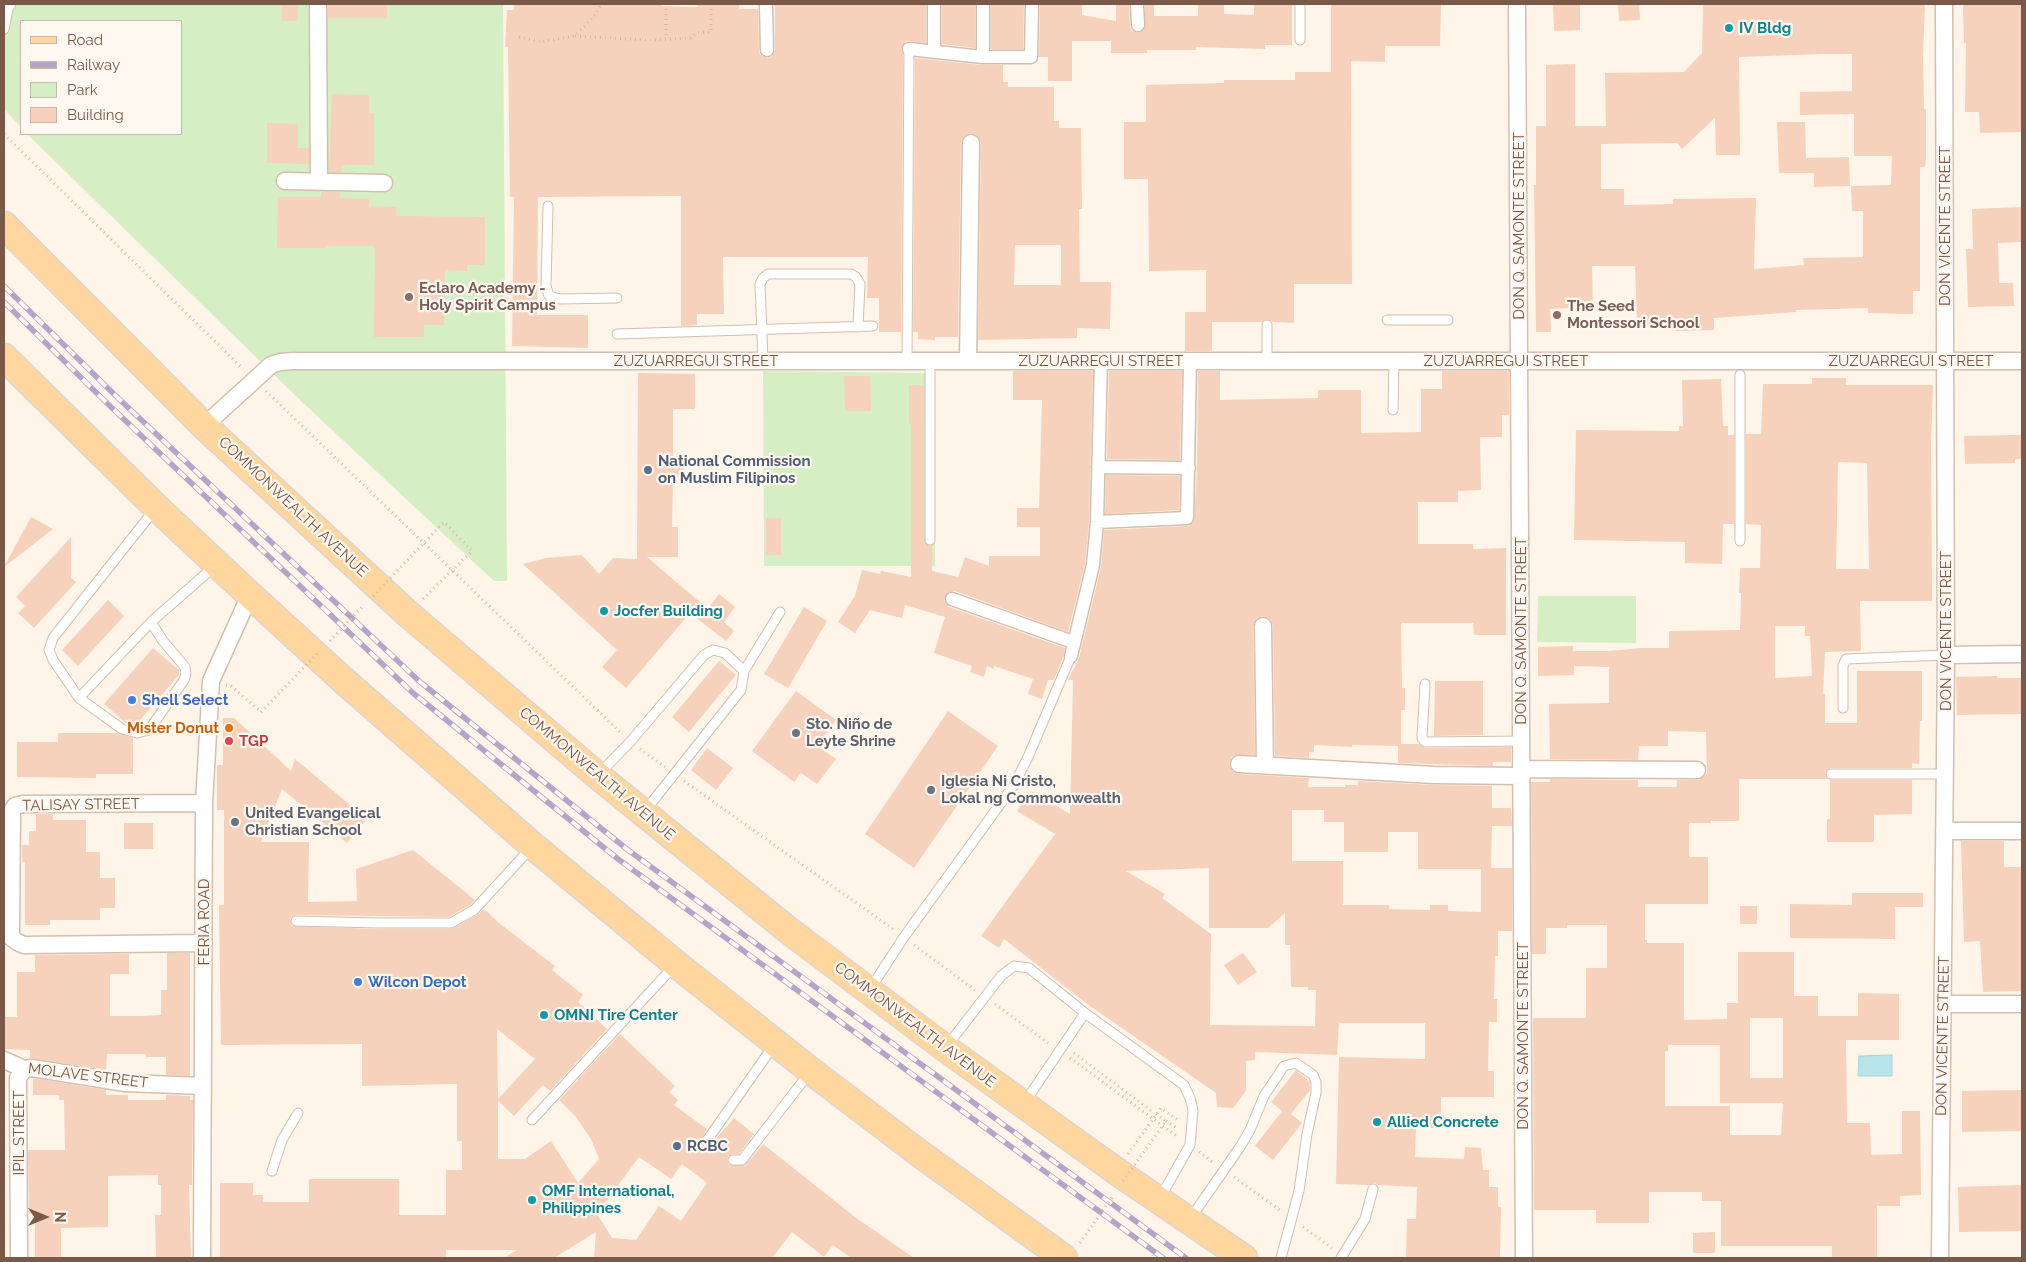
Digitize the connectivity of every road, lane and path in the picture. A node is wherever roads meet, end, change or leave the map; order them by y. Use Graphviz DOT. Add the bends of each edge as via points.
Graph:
graph roads {
  1 [pos="11,4"];
  2 [pos="318,4"];
  3 [pos="601,4"];
  4 [pos="666,4"];
  5 [pos="711,4"];
  6 [pos="766,4"];
  7 [pos="934,4"];
  8 [pos="983,4"];
  9 [pos="1032,4"];
  10 [pos="1137,4"];
  11 [pos="1300,4"];
  12 [pos="1517,4"];
  13 [pos="1944,4"];
  14 [pos="1138,26"];
  15 [pos="4,29"];
  16 [pos="576,36"];
  17 [pos="519,37"];
  18 [pos="666,38"];
  19 [pos="1300,40"];
  20 [pos="909,49"];
  21 [pos="767,50"];
  22 [pos="934,51"];
  23 [pos="983,57"];
  24 [pos="971,143"];
  25 [pos="285,181"];
  26 [pos="319,181"];
  27 [pos="384,183"];
  28 [pos="548,206"];
  29 [pos="4,225"];
  30 [pos="617,298"];
  31 [pos="1387,320"];
  32 [pos="1448,320"];
  33 [pos="1267,325"];
  34 [pos="873,326"];
  35 [pos="858,327"];
  36 [pos="763,330"];
  37 [pos="617,334"];
  38 [pos="1946,360"];
  39 [pos="2022,360"];
  40 [pos="763,361"];
  41 [pos="907,361"];
  42 [pos="930,361"];
  43 [pos="968,361"];
  44 [pos="1101,361"];
  45 [pos="1190,361"];
  46 [pos="1267,361"];
  47 [pos="1394,361"];
  48 [pos="1520,361"];
  49 [pos="6,363"];
  50 [pos="1740,375"];
  51 [pos="1393,410"];
  52 [pos="204,426"];
  53 [pos="1098,467"];
  54 [pos="1188,468"];
  55 [pos="156,507"];
  56 [pos="1098,522"];
  57 [pos="930,540"];
  58 [pos="1740,541"];
  59 [pos="217,564"];
  60 [pos="250,595"];
  61 [pos="373,596"];
  62 [pos="952,599"];
  63 [pos="362,607"];
  64 [pos="780,612"];
  65 [pos="408,614"];
  66 [pos="151,622"];
  67 [pos="1263,626"];
  68 [pos="330,641"];
  69 [pos="1073,642"];
  70 [pos="318,653"];
  71 [pos="2022,654"];
  72 [pos="1946,655"];
  73 [pos="1071,656"];
  74 [pos="744,671"];
  75 [pos="1425,684"];
  76 [pos="231,686"];
  77 [pos="79,698"];
  78 [pos="1843,708"];
  79 [pos="1522,741"];
  80 [pos="1239,764"];
  81 [pos="1265,764"];
  82 [pos="1697,770"];
  83 [pos="1522,772"];
  84 [pos="1831,774"];
  85 [pos="1945,774"];
  86 [pos="598,776"];
  87 [pos="204,803"];
  88 [pos="643,814"];
  89 [pos="1944,831"];
  90 [pos="2022,831"];
  91 [pos="533,846"];
  92 [pos="296,921"];
  93 [pos="204,943"];
  94 [pos="676,964"];
  95 [pos="868,991"];
  96 [pos="1943,1004"];
  97 [pos="2022,1004"];
  98 [pos="1085,1013"];
  99 [pos="776,1043"];
  100 [pos="1063,1045"];
  101 [pos="945,1048"];
  102 [pos="4,1060"];
  103 [pos="24,1069"];
  104 [pos="811,1071"];
  105 [pos="203,1086"];
  106 [pos="1023,1105"];
  107 [pos="298,1113"];
  108 [pos="532,1120"];
  109 [pos="1185,1125"];
  110 [pos="711,1147"];
  111 [pos="733,1160"];
  112 [pos="272,1171"];
  113 [pos="1117,1183"];
  114 [pos="1373,1189"];
  115 [pos="1159,1201"];
  116 [pos="1188,1221"];
  117 [pos="1086,1235"];
  118 [pos="19,1258"];
  119 [pos="202,1258"];
  120 [pos="1064,1258"];
  121 [pos="1244,1258"];
  122 [pos="1281,1258"];
  123 [pos="1341,1258"];
  124 [pos="1524,1258"];
  125 [pos="1940,1258"];
  1 -- 15 [label="lane"];
  2 -- 26 [label="street"];
  3 -- 16 [label="path"];
  4 -- 18 [label="path"];
  5 -- 18 [label="path" via="711,32 696,33 690,38"];
  6 -- 21 [label="street"];
  7 -- 22 [label="street"];
  8 -- 23 [label="street"];
  9 -- 23 [label="street" via="1031,57"];
  10 -- 14 [label="street"];
  11 -- 19 [label="lane"];
  12 -- 48 [label="street, DON Q. SAMONTE STREET"];
  13 -- 38 [label="street, DON VICENTE STREET"];
  16 -- 17 [label="path" via="541,42"];
  16 -- 18 [label="path"];
  20 -- 22 [label="street"];
  20 -- 41 [label="lane"];
  22 -- 23 [label="street"];
  24 -- 43 [label="street"];
  25 -- 26 [label="street"];
  26 -- 27 [label="street"];
  28 -- 30 [label="lane" via="546,286 549,296 560,299"];
  29 -- 52 [label="main road, COMMONWEALTH AVENUE"];
  31 -- 32 [label="lane"];
  33 -- 46 [label="lane"];
  34 -- 35 [label="lane"];
  35 -- 36 [label="lane"];
  35 -- 36 [label="lane" via="860,284 851,274 768,274 760,284"];
  36 -- 37 [label="lane"];
  36 -- 40 [label="lane"];
  38 -- 39 [label="street, ZUZUARREGUI STREET"];
  38 -- 48 [label="street, ZUZUARREGUI STREET"];
  38 -- 72 [label="street, DON VICENTE STREET"];
  40 -- 41 [label="street, ZUZUARREGUI STREET"];
  40 -- 52 [label="street, ZUZUARREGUI STREET" via="280,362 271,365"];
  41 -- 42 [label="street, ZUZUARREGUI STREET"];
  42 -- 43 [label="street, ZUZUARREGUI STREET"];
  42 -- 57 [label="lane"];
  43 -- 44 [label="street, ZUZUARREGUI STREET"];
  44 -- 45 [label="street, ZUZUARREGUI STREET"];
  44 -- 53 [label="street"];
  45 -- 46 [label="street, ZUZUARREGUI STREET"];
  45 -- 54 [label="street"];
  46 -- 47 [label="street, ZUZUARREGUI STREET"];
  47 -- 48 [label="street, ZUZUARREGUI STREET"];
  47 -- 51 [label="lane"];
  48 -- 79 [label="street, DON Q. SAMONTE STREET"];
  49 -- 55 [label="main road"];
  50 -- 58 [label="lane"];
  52 -- 65 [label="main road, COMMONWEALTH AVENUE"];
  53 -- 54 [label="street"];
  53 -- 56 [label="street"];
  54 -- 56 [label="street" via="1187,518"];
  55 -- 59 [label="main road"];
  55 -- 77 [label="lane" via="53,638 49,650 53,660"];
  56 -- 69 [label="street" via="1093,565"];
  59 -- 60 [label="main road"];
  59 -- 66 [label="lane"];
  60 -- 87 [label="street, FERIA ROAD" via="211,681"];
  60 -- 91 [label="main road"];
  61 -- 65 [label="path, bridge" via="444,522 472,551"];
  62 -- 69 [label="street"];
  63 -- 68 [label="path, bridge"];
  64 -- 74 [label="lane"];
  65 -- 86 [label="main road, COMMONWEALTH AVENUE"];
  66 -- 77 [label="lane"];
  66 -- 77 [label="lane" via="185,667 186,674 149,730 137,733 122,729"];
  67 -- 81 [label="street"];
  69 -- 73 [label="street"];
  70 -- 76 [label="path, bridge" via="261,712"];
  71 -- 72 [label="street"];
  72 -- 78 [label="lane" via="1846,659 1843,666"];
  72 -- 85 [label="street, DON VICENTE STREET"];
  73 -- 95 [label="lane" via="1014,785"];
  74 -- 86 [label="lane" via="725,653 713,650 704,655"];
  74 -- 88 [label="lane" via="741,690"];
  75 -- 79 [label="lane" via="1422,738 1425,742"];
  79 -- 83 [label="street, DON Q. SAMONTE STREET"];
  80 -- 81 [label="street"];
  81 -- 83 [label="street" via="1434,775"];
  82 -- 83 [label="street"];
  83 -- 124 [label="street, DON Q. SAMONTE STREET"];
  84 -- 85 [label="lane"];
  85 -- 89 [label="street, DON VICENTE STREET"];
  86 -- 88 [label="main road, COMMONWEALTH AVENUE"];
  87 -- 93 [label="street, FERIA ROAD"];
  87 -- 93 [label="street, TALISAY STREET" via="15,806 12,811 11,937 24,945"];
  88 -- 95 [label="main road, COMMONWEALTH AVENUE"];
  89 -- 90 [label="street"];
  89 -- 96 [label="street, DON VICENTE STREET"];
  91 -- 92 [label="lane" via="474,910 451,923"];
  91 -- 94 [label="main road"];
  93 -- 105 [label="street, FERIA ROAD"];
  94 -- 99 [label="main road"];
  94 -- 108 [label="lane"];
  95 -- 101 [label="main road, COMMONWEALTH AVENUE"];
  96 -- 97 [label="street"];
  96 -- 125 [label="street, DON VICENTE STREET"];
  98 -- 100 [label="lane"];
  98 -- 101 [label="lane" via="1029,968 1014,966 1001,976"];
  98 -- 115 [label="lane" via="1184,1085 1190,1098 1193,1110 1190,1146"];
  99 -- 104 [label="main road"];
  99 -- 110 [label="lane" via="708,1139"];
  100 -- 106 [label="lane"];
  100 -- 113 [label="path, bridge" via="1166,1121"];
  101 -- 106 [label="main road, COMMONWEALTH AVENUE"];
  102 -- 103 [label="street, MOLAVE STREET"];
  103 -- 105 [label="street, MOLAVE STREET" via="125,1083"];
  103 -- 118 [label="street, IPIL STREET" via="18,1078"];
  104 -- 111 [label="lane" via="742,1160"];
  104 -- 120 [label="main road"];
  105 -- 119 [label="street, FERIA ROAD"];
  106 -- 113 [label="main road, COMMONWEALTH AVENUE"];
  107 -- 112 [label="lane" via="282,1140"];
  109 -- 113 [label="path" via="1161,1108"];
  113 -- 115 [label="main road, COMMONWEALTH AVENUE"];
  113 -- 117 [label="path, bridge"];
  114 -- 123 [label="lane" via="1365,1219"];
  115 -- 116 [label="main road, COMMONWEALTH AVENUE"];
  116 -- 121 [label="main road, COMMONWEALTH AVENUE"];
  116 -- 122 [label="lane" via="1240,1147 1264,1096 1284,1066 1296,1063 1313,1075 1316,1093 1299,1191"];
}
